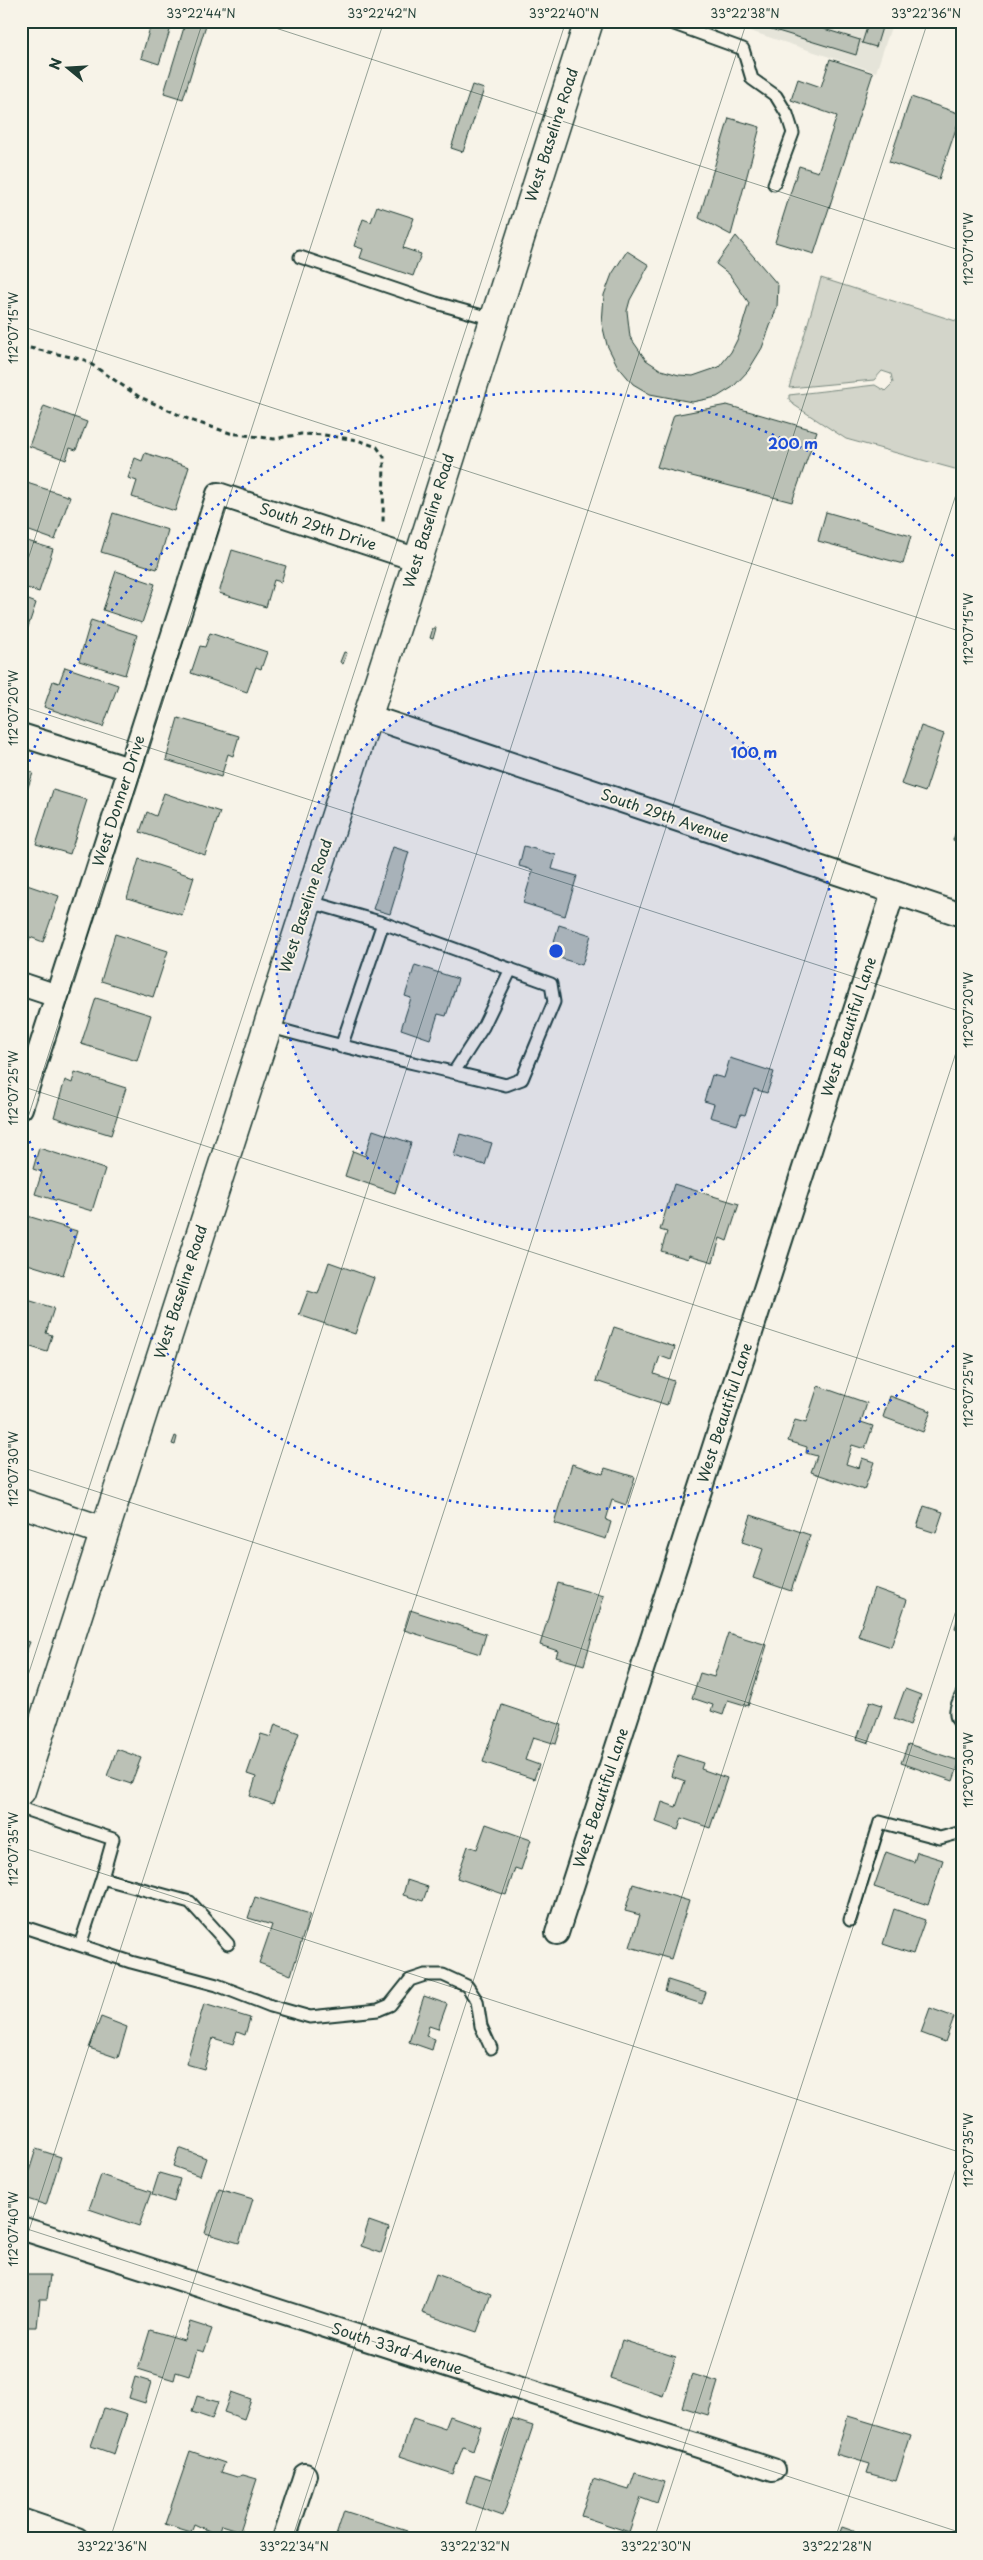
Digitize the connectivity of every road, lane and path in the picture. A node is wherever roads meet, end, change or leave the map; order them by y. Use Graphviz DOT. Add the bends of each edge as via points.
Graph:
graph roads {
  1 [pos="588,21"];
  2 [pos="666,21"];
  3 [pos="774,184"];
  4 [pos="300,257"];
  5 [pos="493,320"];
  6 [pos="21,346"];
  7 [pos="218,494"];
  8 [pos="383,524"];
  9 [pos="418,560"];
  10 [pos="368,716"];
  11 [pos="21,735"];
  12 [pos="129,769"];
  13 [pos="893,893"];
  14 [pos="307,901"];
  15 [pos="962,916"];
  16 [pos="383,923"];
  17 [pos="511,969"];
  18 [pos="21,984"];
  19 [pos="57,996"];
  20 [pos="268,1026"];
  21 [pos="341,1047"];
  22 [pos="454,1072"];
  23 [pos="21,1108"];
  24 [pos="21,1503"];
  25 [pos="104,1531"];
  26 [pos="962,1694"];
  27 [pos="962,1725"];
  28 [pos="21,1790"];
  29 [pos="21,1808"];
  30 [pos="962,1832"];
  31 [pos="102,1878"];
  32 [pos="850,1920"];
  33 [pos="21,1926"];
  34 [pos="557,1933"];
  35 [pos="228,1944"];
  36 [pos="80,1945"];
  37 [pos="491,2048"];
  38 [pos="21,2228"];
  39 [pos="773,2470"];
  40 [pos="305,2474"];
  41 [pos="21,2520"];
  42 [pos="77,2539"];
  43 [pos="284,2539"];
  1 -- 5 [label="main road, West Baseline Road"];
  2 -- 3 [label="lane" via="743,49 752,79 780,102 793,133"];
  4 -- 5 [label="lane"];
  5 -- 9 [label="main road, West Baseline Road"];
  6 -- 8 [label="path" via="85,360 138,396 190,420 230,433 274,439 301,434 324,435 377,447 384,457"];
  7 -- 9 [label="street, South 29th Drive"];
  7 -- 12 [label="street, West Donner Drive"];
  9 -- 10 [label="main road, West Baseline Road"];
  10 -- 13 [label="street, South 29th Avenue"];
  10 -- 14 [label="main road, West Baseline Road"];
  11 -- 12 [label="street"];
  12 -- 19 [label="street, West Donner Drive"];
  13 -- 15 [label="street, South 29th Avenue"];
  13 -- 34 [label="street, West Beautiful Lane"];
  14 -- 16 [label="lane"];
  14 -- 20 [label="main road, West Baseline Road"];
  16 -- 17 [label="lane"];
  16 -- 21 [label="lane"];
  17 -- 22 [label="lane" via="482,1027"];
  17 -- 22 [label="lane" via="551,984 554,1002 522,1078 506,1085"];
  18 -- 19 [label="street"];
  19 -- 23 [label="street, West Donner Drive"];
  20 -- 21 [label="lane"];
  20 -- 25 [label="main road, West Baseline Road"];
  21 -- 22 [label="lane"];
  24 -- 25 [label="main road"];
  25 -- 28 [label="main road, West Baseline Road"];
  26 -- 27 [label="lane" via="955,1708 958,1722"];
  29 -- 31 [label="lane" via="114,1839"];
  30 -- 32 [label="lane" via="940,1838 880,1822"];
  31 -- 35 [label="lane" via="190,1902"];
  31 -- 36 [label="lane"];
  33 -- 36 [label="lane"];
  36 -- 37 [label="lane" via="244,1993 270,2006 310,2017 378,2010 390,2005 410,1980 425,1975 443,1975 467,1986 477,2001 481,2026"];
  38 -- 39 [label="street, South 33rd Avenue"];
  40 -- 43 [label="street"];
  41 -- 42 [label="street"];
}
